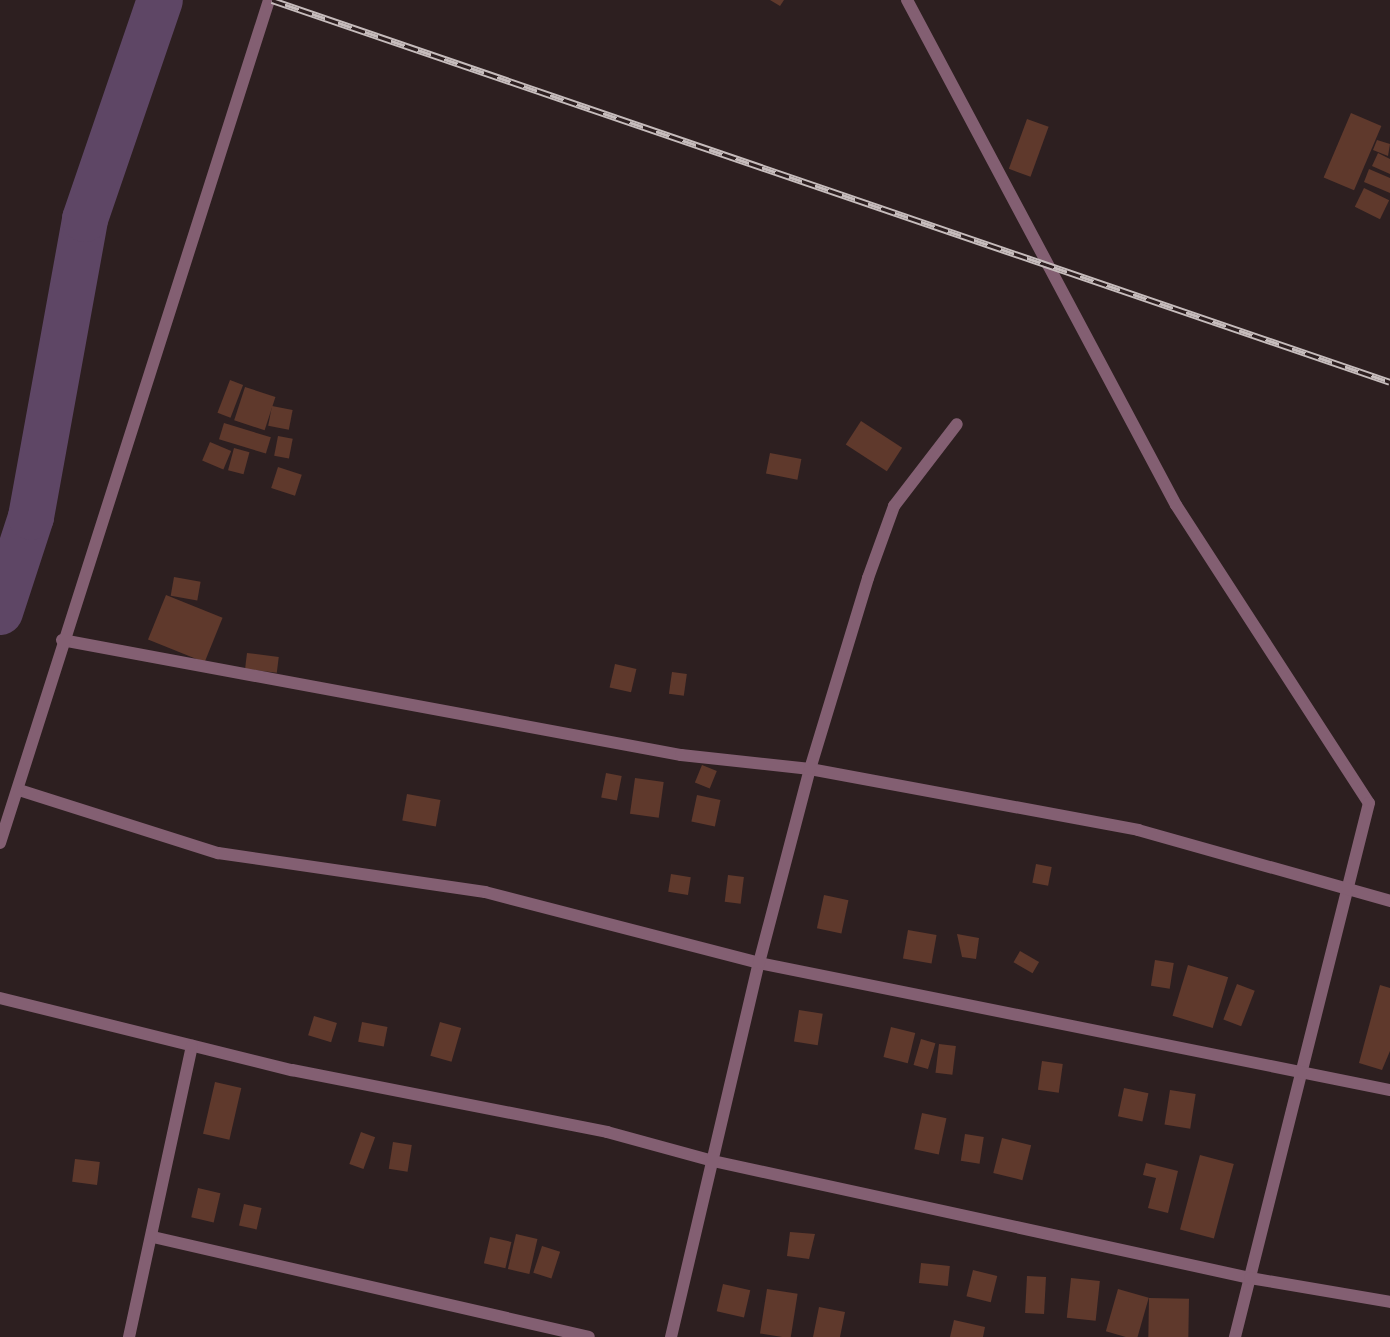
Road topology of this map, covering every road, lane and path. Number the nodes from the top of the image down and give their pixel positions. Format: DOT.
graph roads {
  1 [pos="269,0"];
  2 [pos="907,0"];
  3 [pos="957,424"];
  4 [pos="62,640"];
  5 [pos="810,769"];
  6 [pos="19,790"];
  7 [pos="0,843"];
  8 [pos="1348,889"];
  9 [pos="1390,901"];
  10 [pos="759,963"];
  11 [pos="0,998"];
  12 [pos="192,1046"];
  13 [pos="1302,1073"];
  14 [pos="1390,1090"];
  15 [pos="713,1161"];
  16 [pos="153,1237"];
  17 [pos="1250,1278"];
  18 [pos="1390,1302"];
  19 [pos="129,1337"];
  20 [pos="589,1337"];
  21 [pos="671,1337"];
  22 [pos="1236,1337"];
  1 -- 4 [label="street"];
  2 -- 8 [label="street"];
  3 -- 5 [label="street"];
  4 -- 5 [label="street"];
  4 -- 6 [label="street"];
  5 -- 8 [label="street"];
  5 -- 10 [label="street"];
  6 -- 7 [label="street"];
  6 -- 10 [label="street"];
  8 -- 9 [label="street"];
  8 -- 13 [label="street"];
  10 -- 13 [label="street"];
  10 -- 15 [label="street"];
  11 -- 12 [label="street"];
  12 -- 15 [label="street"];
  12 -- 16 [label="street"];
  13 -- 14 [label="street"];
  13 -- 17 [label="street"];
  15 -- 17 [label="street"];
  15 -- 21 [label="street"];
  16 -- 19 [label="street"];
  16 -- 20 [label="street"];
  17 -- 18 [label="street"];
  17 -- 22 [label="street"];
}
